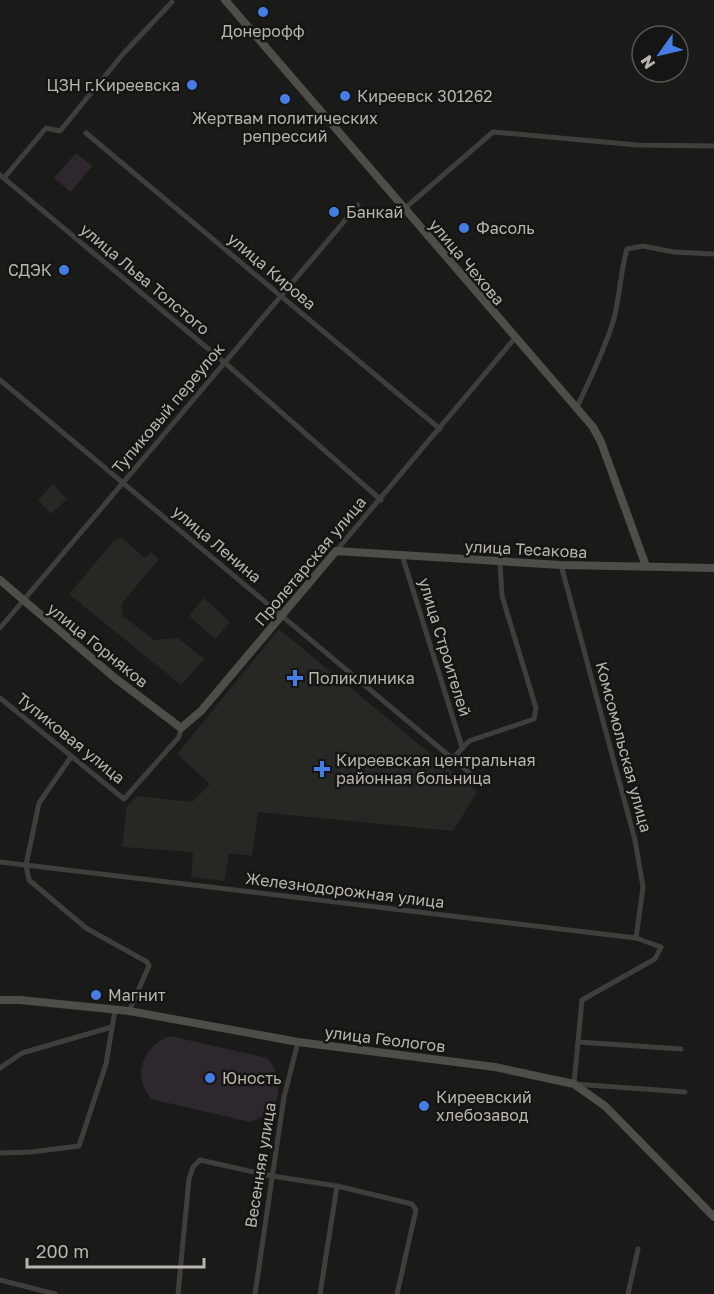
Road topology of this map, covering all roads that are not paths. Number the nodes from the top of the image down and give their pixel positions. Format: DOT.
graph roads {
  1 [pos="225,0"];
  2 [pos="172,2"];
  3 [pos="87,133"];
  4 [pos="714,146"];
  5 [pos="2,177"];
  6 [pos="358,206"];
  7 [pos="404,208"];
  8 [pos="714,254"];
  9 [pos="280,296"];
  10 [pos="515,338"];
  11 [pos="224,362"];
  12 [pos="0,380"];
  13 [pos="578,407"];
  14 [pos="440,429"];
  15 [pos="123,483"];
  16 [pos="381,500"];
  17 [pos="336,551"];
  18 [pos="402,555"];
  19 [pos="500,562"];
  20 [pos="561,565"];
  21 [pos="646,566"];
  22 [pos="714,568"];
  23 [pos="0,580"];
  24 [pos="23,600"];
  25 [pos="281,616"];
  26 [pos="0,628"];
  27 [pos="0,698"];
  28 [pos="182,728"];
  29 [pos="462,747"];
  30 [pos="70,757"];
  31 [pos="453,758"];
  32 [pos="472,775"];
  33 [pos="124,799"];
  34 [pos="0,862"];
  35 [pos="26,865"];
  36 [pos="636,938"];
  37 [pos="0,1000"];
  38 [pos="116,1010"];
  39 [pos="129,1011"];
  40 [pos="112,1028"];
  41 [pos="298,1042"];
  42 [pos="578,1042"];
  43 [pos="681,1049"];
  44 [pos="0,1068"];
  45 [pos="574,1084"];
  46 [pos="685,1092"];
  47 [pos="0,1153"];
  48 [pos="272,1176"];
  49 [pos="337,1186"];
  50 [pos="714,1217"];
  51 [pos="638,1249"];
  52 [pos="0,1280"];
  53 [pos="56,1294"];
  54 [pos="178,1294"];
  55 [pos="255,1294"];
  56 [pos="320,1294"];
  57 [pos="397,1294"];
  58 [pos="628,1294"];
  1 -- 7 [label="main road, улица Чехова"];
  2 -- 5 [label="street"];
  3 -- 9 [label="street, улица Кирова"];
  4 -- 7 [label="street"];
  5 -- 11 [label="street, улица Льва Толстого"];
  6 -- 9 [label="street, Тупиковый переулок"];
  7 -- 10 [label="main road, улица Чехова"];
  8 -- 13 [label="street"];
  9 -- 11 [label="street, Тупиковый переулок"];
  9 -- 14 [label="street, улица Кирова"];
  10 -- 13 [label="main road, улица Чехова"];
  10 -- 14 [label="street, Пролетарская улица"];
  11 -- 15 [label="street, Тупиковый переулок"];
  11 -- 16 [label="street, улица Льва Толстого"];
  12 -- 15 [label="street, улица Ленина"];
  13 -- 21 [label="main road, улица Чехова"];
  14 -- 16 [label="street, Пролетарская улица"];
  15 -- 24 [label="street, Тупиковый переулок"];
  15 -- 25 [label="street, улица Ленина"];
  16 -- 17 [label="street, Пролетарская улица"];
  17 -- 18 [label="main road, улица Тесакова"];
  17 -- 25 [label="main road, Пролетарская улица"];
  18 -- 19 [label="main road, улица Тесакова"];
  18 -- 29 [label="street, улица Строителей"];
  19 -- 20 [label="main road, улица Тесакова"];
  19 -- 29 [label="street, улица Строителей"];
  20 -- 21 [label="main road, улица Тесакова"];
  20 -- 36 [label="street, Комсомольская улица"];
  21 -- 22 [label="main road, улица Тесакова"];
  23 -- 24 [label="main road, улица Горняков"];
  24 -- 26 [label="street, Тупиковый переулок"];
  24 -- 28 [label="main road, улица Горняков"];
  25 -- 28 [label="main road, Пролетарская улица"];
  25 -- 31 [label="street, улица Ленина"];
  27 -- 30 [label="street, Тупиковая улица"];
  28 -- 33 [label="street, Пролетарская улица"];
  29 -- 31 [label="street, улица Строителей"];
  30 -- 33 [label="street, Тупиковая улица"];
  30 -- 35 [label="street"];
  31 -- 32 [label="street, улица Ленина"];
  34 -- 35 [label="street, Железнодорожная улица"];
  35 -- 36 [label="street, Железнодорожная улица"];
  35 -- 39 [label="street"];
  36 -- 42 [label="street, Железнодорожная улица"];
  37 -- 38 [label="main road, улица Геологов"];
  38 -- 39 [label="main road, улица Геологов"];
  38 -- 40 [label="street"];
  39 -- 41 [label="main road, улица Геологов"];
  40 -- 44 [label="street"];
  40 -- 47 [label="street"];
  41 -- 45 [label="main road, улица Геологов"];
  41 -- 48 [label="street, Весенняя улица"];
  42 -- 43 [label="street"];
  42 -- 45 [label="street"];
  45 -- 46 [label="street"];
  45 -- 50 [label="main road, улица Геологов"];
  48 -- 49 [label="street"];
  48 -- 54 [label="street"];
  48 -- 55 [label="street, Весенняя улица"];
  49 -- 56 [label="street"];
  49 -- 57 [label="street"];
  51 -- 58 [label="street"];
  52 -- 53 [label="street"];
}
